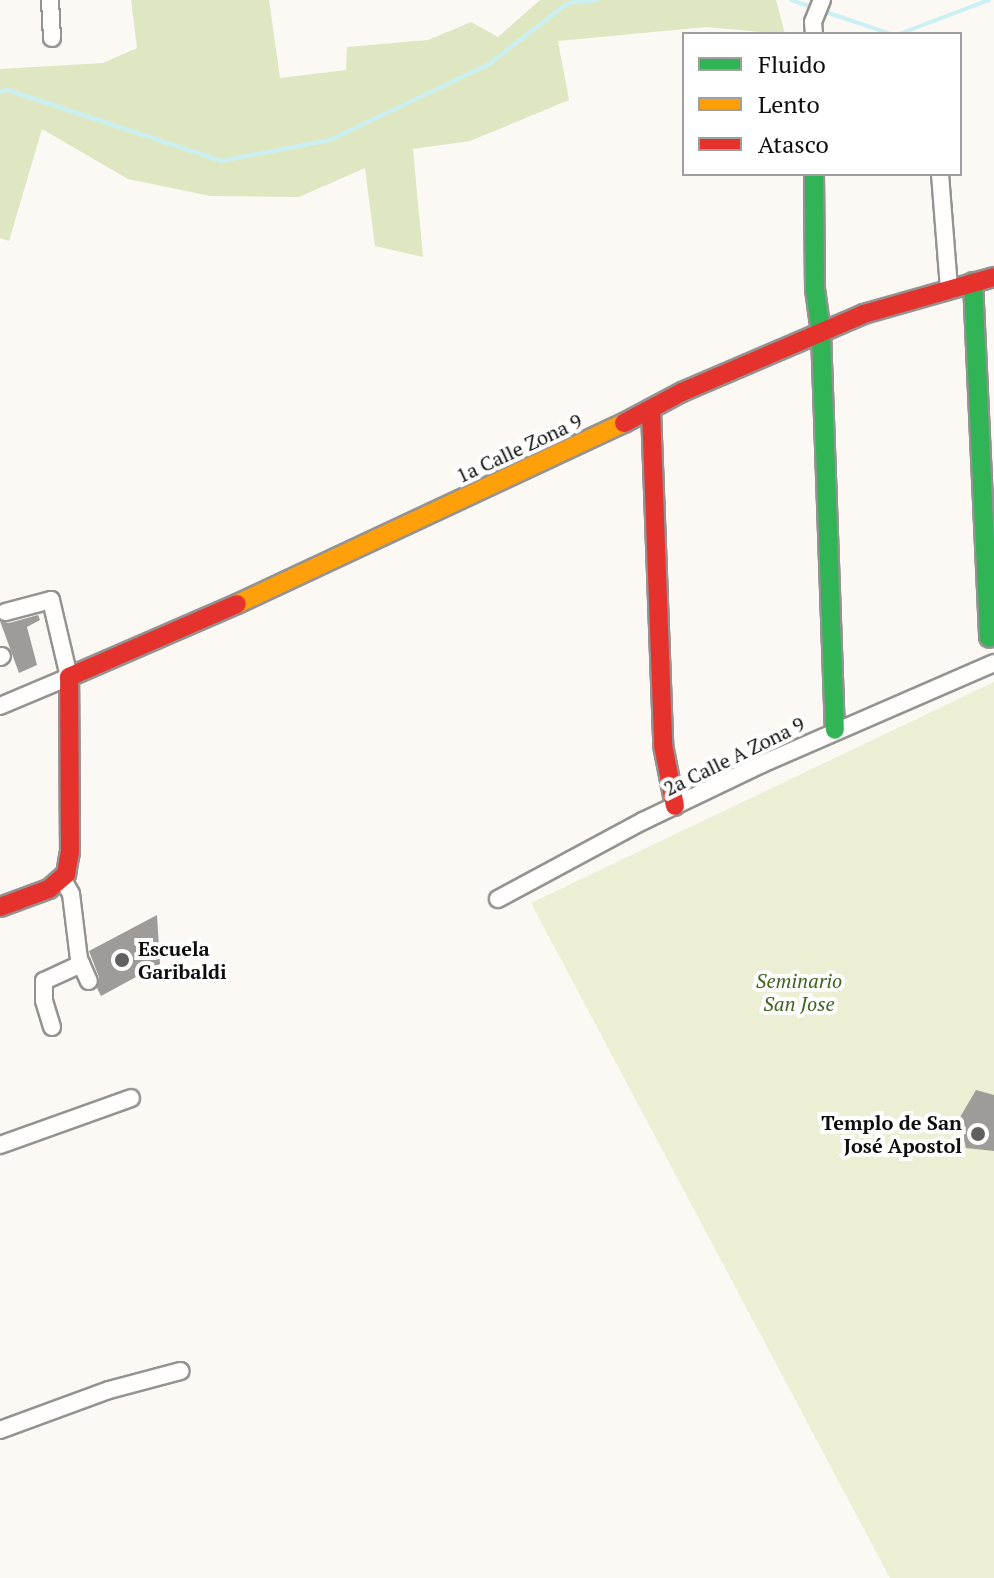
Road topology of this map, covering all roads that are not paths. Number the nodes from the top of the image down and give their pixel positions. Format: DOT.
graph roads {
  1 [pos="50,0"];
  2 [pos="822,0"];
  3 [pos="812,32"];
  4 [pos="52,38"];
  5 [pos="814,176"];
  6 [pos="940,176"];
  7 [pos="994,277"];
  8 [pos="973,282"];
  9 [pos="949,288"];
  10 [pos="821,333"];
  11 [pos="651,410"];
  12 [pos="6,612"];
  13 [pos="989,638"];
  14 [pos="994,663"];
  15 [pos="69,677"];
  16 [pos="0,706"];
  17 [pos="835,730"];
  18 [pos="675,806"];
  19 [pos="63,880"];
  20 [pos="498,899"];
  21 [pos="0,907"];
  22 [pos="81,964"];
  23 [pos="89,981"];
  24 [pos="52,1027"];
  25 [pos="131,1098"];
  26 [pos="0,1145"];
  27 [pos="181,1371"];
  28 [pos="0,1430"];
  1 -- 4 [label="street"];
  2 -- 3 [label="street"];
  5 -- 10 [label="street"];
  6 -- 9 [label="street"];
  7 -- 8 [label="street, 1a Calle Zona 9"];
  8 -- 9 [label="street, 1a Calle Zona 9"];
  8 -- 13 [label="street"];
  9 -- 10 [label="street, 1a Calle Zona 9"];
  10 -- 11 [label="street, 1a Calle Zona 9"];
  10 -- 17 [label="street"];
  11 -- 15 [label="street, 1a Calle Zona 9"];
  11 -- 18 [label="street"];
  12 -- 15 [label="street"];
  14 -- 17 [label="street, 2a Calle A Zona 9"];
  15 -- 16 [label="street"];
  15 -- 19 [label="street"];
  17 -- 18 [label="street, 2a Calle A Zona 9"];
  18 -- 20 [label="street, 2a Calle A Zona 9"];
  19 -- 21 [label="street"];
  19 -- 22 [label="street"];
  22 -- 23 [label="street"];
  22 -- 24 [label="street"];
  25 -- 26 [label="street"];
  27 -- 28 [label="street"];
}
